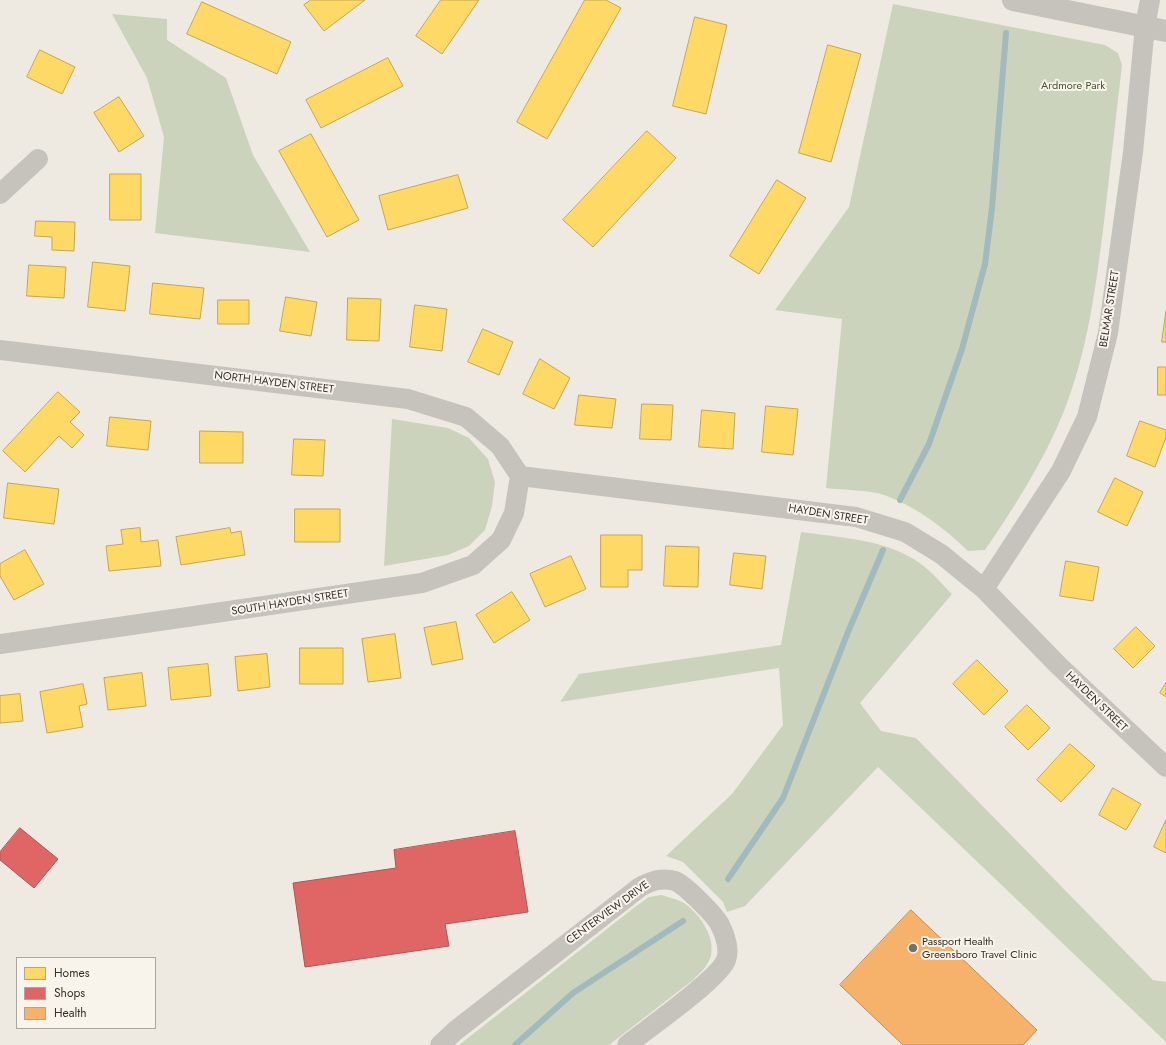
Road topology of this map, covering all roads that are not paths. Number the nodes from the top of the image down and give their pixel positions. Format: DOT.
graph roads {
  1 [pos="1013,0"];
  2 [pos="1150,0"];
  3 [pos="1156,28"];
  4 [pos="38,159"];
  5 [pos="0,194"];
  6 [pos="0,350"];
  7 [pos="520,476"];
  8 [pos="984,590"];
  9 [pos="0,644"];
  10 [pos="1166,767"];
  11 [pos="440,1045"];
  12 [pos="627,1045"];
  1 -- 3 [label="street"];
  2 -- 3 [label="street, BELMAR STREET"];
  3 -- 8 [label="street, BELMAR STREET"];
  4 -- 5 [label="street"];
  6 -- 7 [label="street, NORTH HAYDEN STREET"];
  7 -- 8 [label="street, HAYDEN STREET"];
  7 -- 9 [label="street, SOUTH HAYDEN STREET"];
  8 -- 10 [label="street, HAYDEN STREET"];
  11 -- 12 [label="street, CENTERVIEW DRIVE"];
}
